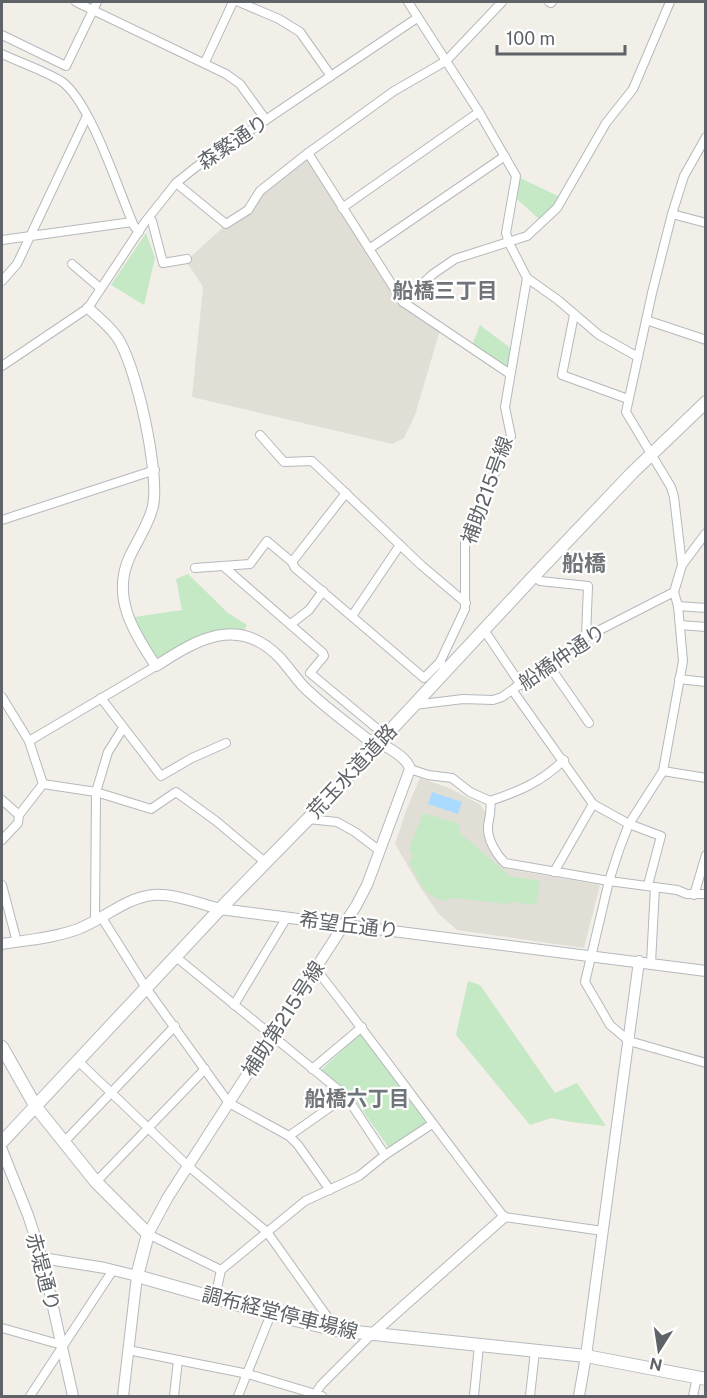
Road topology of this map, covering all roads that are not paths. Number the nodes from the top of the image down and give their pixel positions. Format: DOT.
graph roads {
  1 [pos="76,2"];
  2 [pos="233,2"];
  3 [pos="239,2"];
  4 [pos="502,2"];
  5 [pos="670,2"];
  6 [pos="412,4"];
  7 [pos="95,5"];
  8 [pos="417,18"];
  9 [pos="2,35"];
  10 [pos="2,54"];
  11 [pos="446,61"];
  12 [pos="205,62"];
  13 [pos="331,76"];
  14 [pos="479,112"];
  15 [pos="87,116"];
  16 [pos="266,120"];
  17 [pos="705,137"];
  18 [pos="308,153"];
  19 [pos="505,156"];
  20 [pos="176,183"];
  21 [pos="342,208"];
  22 [pos="672,214"];
  23 [pos="149,218"];
  24 [pos="132,222"];
  25 [pos="705,223"];
  26 [pos="139,232"];
  27 [pos="30,237"];
  28 [pos="2,240"];
  29 [pos="509,243"];
  30 [pos="369,249"];
  31 [pos="187,259"];
  32 [pos="72,264"];
  33 [pos="527,278"];
  34 [pos="2,281"];
  35 [pos="100,288"];
  36 [pos="403,302"];
  37 [pos="88,308"];
  38 [pos="574,315"];
  39 [pos="646,320"];
  40 [pos="705,340"];
  41 [pos="638,357"];
  42 [pos="2,366"];
  43 [pos="510,374"];
  44 [pos="628,399"];
  45 [pos="705,402"];
  46 [pos="260,435"];
  47 [pos="652,454"];
  48 [pos="155,470"];
  49 [pos="346,493"];
  50 [pos="2,520"];
  51 [pos="705,533"];
  52 [pos="400,545"];
  53 [pos="292,562"];
  54 [pos="682,565"];
  55 [pos="223,566"];
  56 [pos="195,568"];
  57 [pos="534,576"];
  58 [pos="323,591"];
  59 [pos="674,592"];
  60 [pos="466,603"];
  61 [pos="678,606"];
  62 [pos="705,608"];
  63 [pos="352,616"];
  64 [pos="291,624"];
  65 [pos="680,625"];
  66 [pos="705,627"];
  67 [pos="484,630"];
  68 [pos="586,637"];
  69 [pos="548,664"];
  70 [pos="156,666"];
  71 [pos="444,666"];
  72 [pos="679,679"];
  73 [pos="428,682"];
  74 [pos="705,682"];
  75 [pos="521,684"];
  76 [pos="513,691"];
  77 [pos="2,697"];
  78 [pos="101,698"];
  79 [pos="414,705"];
  80 [pos="589,723"];
  81 [pos="123,728"];
  82 [pos="29,741"];
  83 [pos="378,742"];
  84 [pos="226,743"];
  85 [pos="564,760"];
  86 [pos="410,769"];
  87 [pos="663,771"];
  88 [pos="705,778"];
  89 [pos="43,784"];
  90 [pos="96,792"];
  91 [pos="2,800"];
  92 [pos="490,801"];
  93 [pos="593,804"];
  94 [pos="19,815"];
  95 [pos="308,819"];
  96 [pos="629,824"];
  97 [pos="2,840"];
  98 [pos="380,851"];
  99 [pos="705,855"];
  100 [pos="265,862"];
  101 [pos="554,872"];
  102 [pos="609,881"];
  103 [pos="2,885"];
  104 [pos="652,886"];
  105 [pos="705,894"];
  106 [pos="694,895"];
  107 [pos="220,909"];
  108 [pos="288,917"];
  109 [pos="98,920"];
  110 [pos="344,924"];
  111 [pos="17,942"];
  112 [pos="2,944"];
  113 [pos="590,956"];
  114 [pos="176,957"];
  115 [pos="639,961"];
  116 [pos="651,963"];
  117 [pos="315,968"];
  118 [pos="705,971"];
  119 [pos="146,988"];
  120 [pos="234,1005"];
  121 [pos="175,1026"];
  122 [pos="362,1027"];
  123 [pos="272,1036"];
  124 [pos="629,1041"];
  125 [pos="2,1047"];
  126 [pos="78,1061"];
  127 [pos="705,1063"];
  128 [pos="205,1069"];
  129 [pos="312,1069"];
  130 [pos="111,1093"];
  131 [pos="346,1096"];
  132 [pos="229,1103"];
  133 [pos="36,1107"];
  134 [pos="432,1124"];
  135 [pos="148,1128"];
  136 [pos="289,1136"];
  137 [pos="2,1142"];
  138 [pos="64,1142"];
  139 [pos="2,1150"];
  140 [pos="385,1155"];
  141 [pos="188,1166"];
  142 [pos="96,1182"];
  143 [pos="330,1190"];
  144 [pos="504,1217"];
  145 [pos="603,1231"];
  146 [pos="267,1232"];
  147 [pos="148,1234"];
  148 [pos="42,1258"];
  149 [pos="113,1270"];
  150 [pos="221,1270"];
  151 [pos="137,1276"];
  152 [pos="215,1298"];
  153 [pos="272,1314"];
  154 [pos="2,1328"];
  155 [pos="336,1330"];
  156 [pos="371,1335"];
  157 [pos="62,1345"];
  158 [pos="479,1345"];
  159 [pos="128,1350"];
  160 [pos="535,1351"];
  161 [pos="586,1356"];
  162 [pos="178,1360"];
  163 [pos="248,1374"];
  164 [pos="701,1378"];
  165 [pos="317,1395"];
  166 [pos="30,1396"];
  167 [pos="73,1396"];
  168 [pos="123,1396"];
  169 [pos="174,1396"];
  170 [pos="238,1396"];
  171 [pos="474,1396"];
  172 [pos="530,1396"];
  173 [pos="579,1396"];
  174 [pos="693,1396"];
  1 -- 7 [label="street"];
  2 -- 12 [label="street"];
  3 -- 13 [label="street"];
  4 -- 11 [label="street"];
  5 -- 29 [label="street"];
  6 -- 8 [label="street"];
  7 -- 9 [label="street"];
  7 -- 12 [label="street"];
  8 -- 11 [label="street"];
  8 -- 13 [label="street, 森繁通り"];
  10 -- 15 [label="street"];
  11 -- 14 [label="street"];
  11 -- 18 [label="street"];
  12 -- 16 [label="street"];
  13 -- 16 [label="street, 森繁通り"];
  14 -- 19 [label="street"];
  14 -- 21 [label="street"];
  15 -- 24 [label="street"];
  15 -- 27 [label="street"];
  16 -- 20 [label="street, 森繁通り"];
  17 -- 22 [label="street"];
  18 -- 20 [label="street"];
  18 -- 21 [label="street"];
  19 -- 29 [label="street"];
  19 -- 30 [label="street"];
  20 -- 23 [label="street, 森繁通り"];
  21 -- 30 [label="street"];
  22 -- 25 [label="street"];
  22 -- 39 [label="street"];
  23 -- 26 [label="street, 森繁通り"];
  23 -- 31 [label="street"];
  24 -- 26 [label="street"];
  24 -- 27 [label="street"];
  26 -- 35 [label="street, 森繁通り"];
  27 -- 28 [label="street"];
  27 -- 34 [label="street"];
  29 -- 33 [label="street"];
  29 -- 36 [label="street"];
  30 -- 36 [label="street"];
  32 -- 35 [label="street"];
  33 -- 38 [label="street"];
  33 -- 43 [label="street, 補助215号線"];
  35 -- 37 [label="street, 森繁通り"];
  36 -- 43 [label="street"];
  37 -- 42 [label="street"];
  37 -- 48 [label="street"];
  38 -- 41 [label="street"];
  38 -- 44 [label="street"];
  39 -- 40 [label="street"];
  39 -- 41 [label="street"];
  41 -- 44 [label="street"];
  43 -- 60 [label="street, 補助215号線"];
  44 -- 47 [label="street"];
  45 -- 47 [label="main road, 荒玉水道道路"];
  46 -- 49 [label="street"];
  47 -- 54 [label="street"];
  47 -- 57 [label="main road, 荒玉水道道路"];
  48 -- 50 [label="street"];
  48 -- 70 [label="street"];
  49 -- 52 [label="street"];
  49 -- 53 [label="street"];
  51 -- 54 [label="street"];
  52 -- 60 [label="street"];
  52 -- 63 [label="street"];
  53 -- 55 [label="street"];
  53 -- 58 [label="street"];
  54 -- 59 [label="street"];
  55 -- 56 [label="street"];
  55 -- 64 [label="street"];
  57 -- 67 [label="main road, 荒玉水道道路"];
  57 -- 68 [label="street"];
  58 -- 63 [label="street"];
  58 -- 64 [label="street"];
  59 -- 61 [label="street"];
  59 -- 68 [label="street, 船橋仲通り"];
  60 -- 71 [label="street, 補助215号線"];
  61 -- 62 [label="street"];
  61 -- 65 [label="street"];
  63 -- 73 [label="street"];
  64 -- 83 [label="street"];
  65 -- 66 [label="street"];
  65 -- 72 [label="street"];
  67 -- 71 [label="main road, 荒玉水道道路"];
  67 -- 75 [label="street"];
  68 -- 69 [label="street, 船橋仲通り"];
  69 -- 75 [label="street, 船橋仲通り"];
  69 -- 80 [label="street"];
  70 -- 78 [label="street"];
  70 -- 83 [label="street"];
  71 -- 73 [label="main road, 荒玉水道道路"];
  72 -- 74 [label="street"];
  72 -- 87 [label="street"];
  73 -- 79 [label="main road, 荒玉水道道路"];
  75 -- 76 [label="street, 船橋仲通り"];
  76 -- 79 [label="street, 船橋仲通り"];
  76 -- 85 [label="street"];
  77 -- 82 [label="street"];
  78 -- 81 [label="street"];
  78 -- 82 [label="street"];
  79 -- 83 [label="main road, 荒玉水道道路"];
  81 -- 84 [label="street"];
  81 -- 90 [label="street"];
  82 -- 89 [label="street"];
  83 -- 86 [label="street"];
  83 -- 95 [label="main road, 荒玉水道道路"];
  85 -- 92 [label="street"];
  85 -- 93 [label="street"];
  86 -- 92 [label="street"];
  86 -- 98 [label="street, 補助第215号線"];
  87 -- 88 [label="street"];
  87 -- 96 [label="street"];
  89 -- 90 [label="street"];
  89 -- 94 [label="street"];
  90 -- 100 [label="street"];
  90 -- 109 [label="street"];
  91 -- 94 [label="street"];
  92 -- 101 [label="street"];
  93 -- 96 [label="street"];
  93 -- 101 [label="street"];
  94 -- 97 [label="street"];
  95 -- 98 [label="street"];
  95 -- 100 [label="main road, 荒玉水道道路"];
  96 -- 102 [label="street"];
  96 -- 104 [label="street"];
  98 -- 110 [label="street, 補助第215号線"];
  99 -- 106 [label="street"];
  100 -- 107 [label="main road, 荒玉水道道路"];
  101 -- 102 [label="street"];
  102 -- 104 [label="street"];
  102 -- 113 [label="street"];
  103 -- 111 [label="street"];
  104 -- 106 [label="street"];
  104 -- 116 [label="street"];
  105 -- 106 [label="street"];
  107 -- 108 [label="street, 希望丘通り"];
  107 -- 109 [label="street, 希望丘通り"];
  107 -- 114 [label="main road, 荒玉水道道路"];
  108 -- 110 [label="street, 希望丘通り"];
  108 -- 120 [label="street"];
  109 -- 111 [label="street, 希望丘通り"];
  109 -- 119 [label="street"];
  110 -- 113 [label="street, 希望丘通り"];
  110 -- 117 [label="street, 補助第215号線"];
  111 -- 112 [label="street, 希望丘通り"];
  113 -- 115 [label="street, 希望丘通り"];
  113 -- 124 [label="street"];
  114 -- 119 [label="main road, 荒玉水道道路"];
  114 -- 120 [label="street"];
  115 -- 116 [label="street, 希望丘通り"];
  115 -- 124 [label="street"];
  116 -- 118 [label="street, 希望丘通り"];
  117 -- 122 [label="street"];
  117 -- 123 [label="street, 補助第215号線"];
  119 -- 121 [label="street"];
  119 -- 126 [label="main road, 荒玉水道道路"];
  120 -- 123 [label="street"];
  121 -- 128 [label="street"];
  121 -- 130 [label="street"];
  122 -- 129 [label="street"];
  122 -- 134 [label="street"];
  123 -- 129 [label="street"];
  123 -- 132 [label="street, 補助第215号線"];
  124 -- 127 [label="street"];
  124 -- 145 [label="street"];
  125 -- 133 [label="main road"];
  126 -- 130 [label="street"];
  126 -- 133 [label="main road, 荒玉水道道路"];
  128 -- 132 [label="street"];
  128 -- 135 [label="street"];
  129 -- 131 [label="street"];
  130 -- 135 [label="street"];
  130 -- 138 [label="street"];
  131 -- 136 [label="street"];
  131 -- 140 [label="street"];
  132 -- 136 [label="street"];
  132 -- 141 [label="street, 補助第215号線"];
  133 -- 137 [label="main road, 荒玉水道道路"];
  133 -- 138 [label="main road"];
  134 -- 140 [label="street"];
  134 -- 144 [label="street"];
  135 -- 141 [label="street"];
  135 -- 142 [label="street"];
  136 -- 143 [label="street"];
  138 -- 142 [label="main road"];
  139 -- 148 [label="street, 赤堤通り"];
  140 -- 143 [label="street"];
  141 -- 146 [label="street"];
  141 -- 147 [label="street, 補助第215号線"];
  142 -- 147 [label="main road"];
  143 -- 146 [label="street"];
  144 -- 145 [label="street"];
  144 -- 156 [label="street"];
  145 -- 161 [label="street"];
  146 -- 150 [label="street"];
  146 -- 155 [label="street"];
  147 -- 150 [label="street"];
  147 -- 151 [label="main road"];
  148 -- 149 [label="street"];
  148 -- 157 [label="street, 赤堤通り"];
  149 -- 151 [label="street"];
  149 -- 157 [label="street"];
  150 -- 152 [label="street"];
  151 -- 152 [label="main road, 調布経堂停車場線"];
  151 -- 159 [label="street"];
  152 -- 153 [label="main road, 調布経堂停車場線"];
  153 -- 155 [label="main road, 調布経堂停車場線"];
  153 -- 163 [label="street"];
  154 -- 157 [label="street"];
  155 -- 156 [label="main road, 調布経堂停車場線"];
  156 -- 158 [label="main road, 調布経堂停車場線"];
  156 -- 165 [label="street"];
  157 -- 166 [label="street"];
  157 -- 167 [label="street, 赤堤通り"];
  158 -- 160 [label="main road, 調布経堂停車場線"];
  158 -- 171 [label="street"];
  159 -- 162 [label="street"];
  159 -- 168 [label="street"];
  160 -- 161 [label="main road, 調布経堂停車場線"];
  160 -- 172 [label="street"];
  161 -- 164 [label="main road, 調布経堂停車場線"];
  161 -- 173 [label="street"];
  162 -- 163 [label="street"];
  162 -- 169 [label="street"];
  163 -- 165 [label="street"];
  163 -- 170 [label="street"];
  164 -- 174 [label="street"];
}
